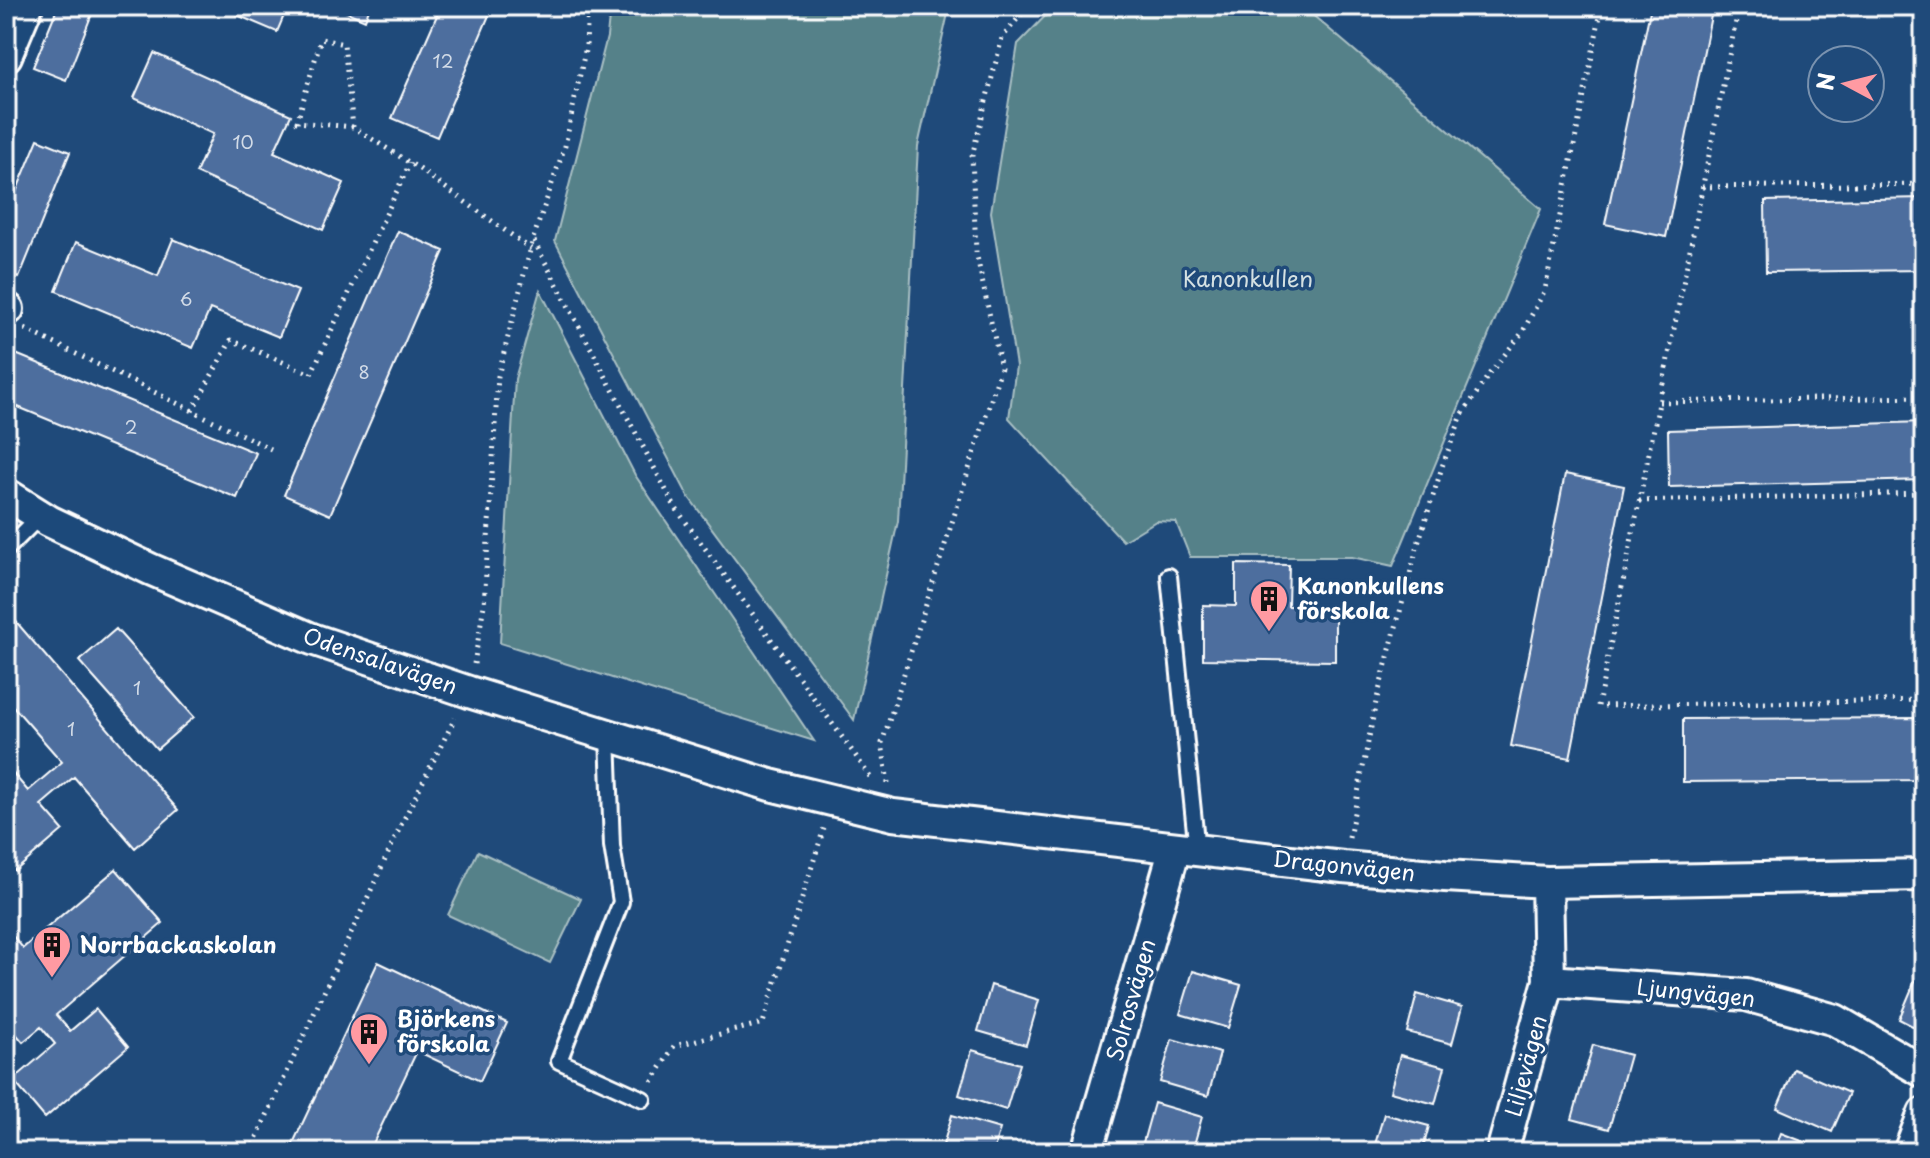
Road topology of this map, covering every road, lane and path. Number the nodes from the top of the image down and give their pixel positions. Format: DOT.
graph roads {
  1 [pos="27,6"];
  2 [pos="588,6"];
  3 [pos="1028,6"];
  4 [pos="1602,6"];
  5 [pos="1739,6"];
  6 [pos="6,56"];
  7 [pos="353,127"];
  8 [pos="410,163"];
  9 [pos="1924,184"];
  10 [pos="1702,187"];
  11 [pos="533,239"];
  12 [pos="531,249"];
  13 [pos="11,315"];
  14 [pos="1924,397"];
  15 [pos="1659,402"];
  16 [pos="192,411"];
  17 [pos="271,449"];
  18 [pos="1924,493"];
  19 [pos="6,494"];
  20 [pos="1639,501"];
  21 [pos="40,516"];
  22 [pos="6,550"];
  23 [pos="1169,576"];
  24 [pos="469,692"];
  25 [pos="1924,700"];
  26 [pos="608,735"];
  27 [pos="770,785"];
  28 [pos="833,800"];
  29 [pos="893,815"];
  30 [pos="1186,850"];
  31 [pos="1343,867"];
  32 [pos="1924,875"];
  33 [pos="1547,882"];
  34 [pos="1549,981"];
  35 [pos="1924,1072"];
  36 [pos="643,1099"];
  37 [pos="1924,1113"];
  38 [pos="250,1152"];
  39 [pos="1087,1152"];
  40 [pos="1502,1152"];
  41 [pos="1909,1152"];
  1 -- 6 [label="street"];
  2 -- 11 [label="path"];
  3 -- 29 [label="path"];
  4 -- 31 [label="path"];
  5 -- 10 [label="path"];
  7 -- 7 [label="path"];
  7 -- 8 [label="path"];
  8 -- 12 [label="path"];
  8 -- 16 [label="path"];
  9 -- 10 [label="path"];
  10 -- 15 [label="path"];
  11 -- 12 [label="path"];
  11 -- 29 [label="path"];
  12 -- 24 [label="path"];
  13 -- 16 [label="path"];
  14 -- 15 [label="path"];
  15 -- 20 [label="path"];
  16 -- 17 [label="path"];
  18 -- 20 [label="path"];
  19 -- 21 [label="street, Odensalavägen"];
  20 -- 25 [label="path"];
  21 -- 22 [label="lane"];
  21 -- 24 [label="street, Odensalavägen"];
  23 -- 30 [label="lane"];
  24 -- 26 [label="street, Odensalavägen"];
  24 -- 38 [label="path"];
  26 -- 27 [label="street, Odensalavägen"];
  26 -- 36 [label="lane"];
  27 -- 28 [label="street, Dragonvägen"];
  28 -- 29 [label="street, Dragonvägen"];
  28 -- 36 [label="path"];
  29 -- 30 [label="street, Dragonvägen"];
  30 -- 31 [label="street, Dragonvägen"];
  30 -- 39 [label="street, Solrosvägen"];
  31 -- 33 [label="street, Dragonvägen"];
  32 -- 33 [label="street, Dragonvägen"];
  33 -- 34 [label="street"];
  34 -- 35 [label="street, Ljungvägen"];
  34 -- 40 [label="street, Liljevägen"];
  37 -- 41 [label="street"];
}
